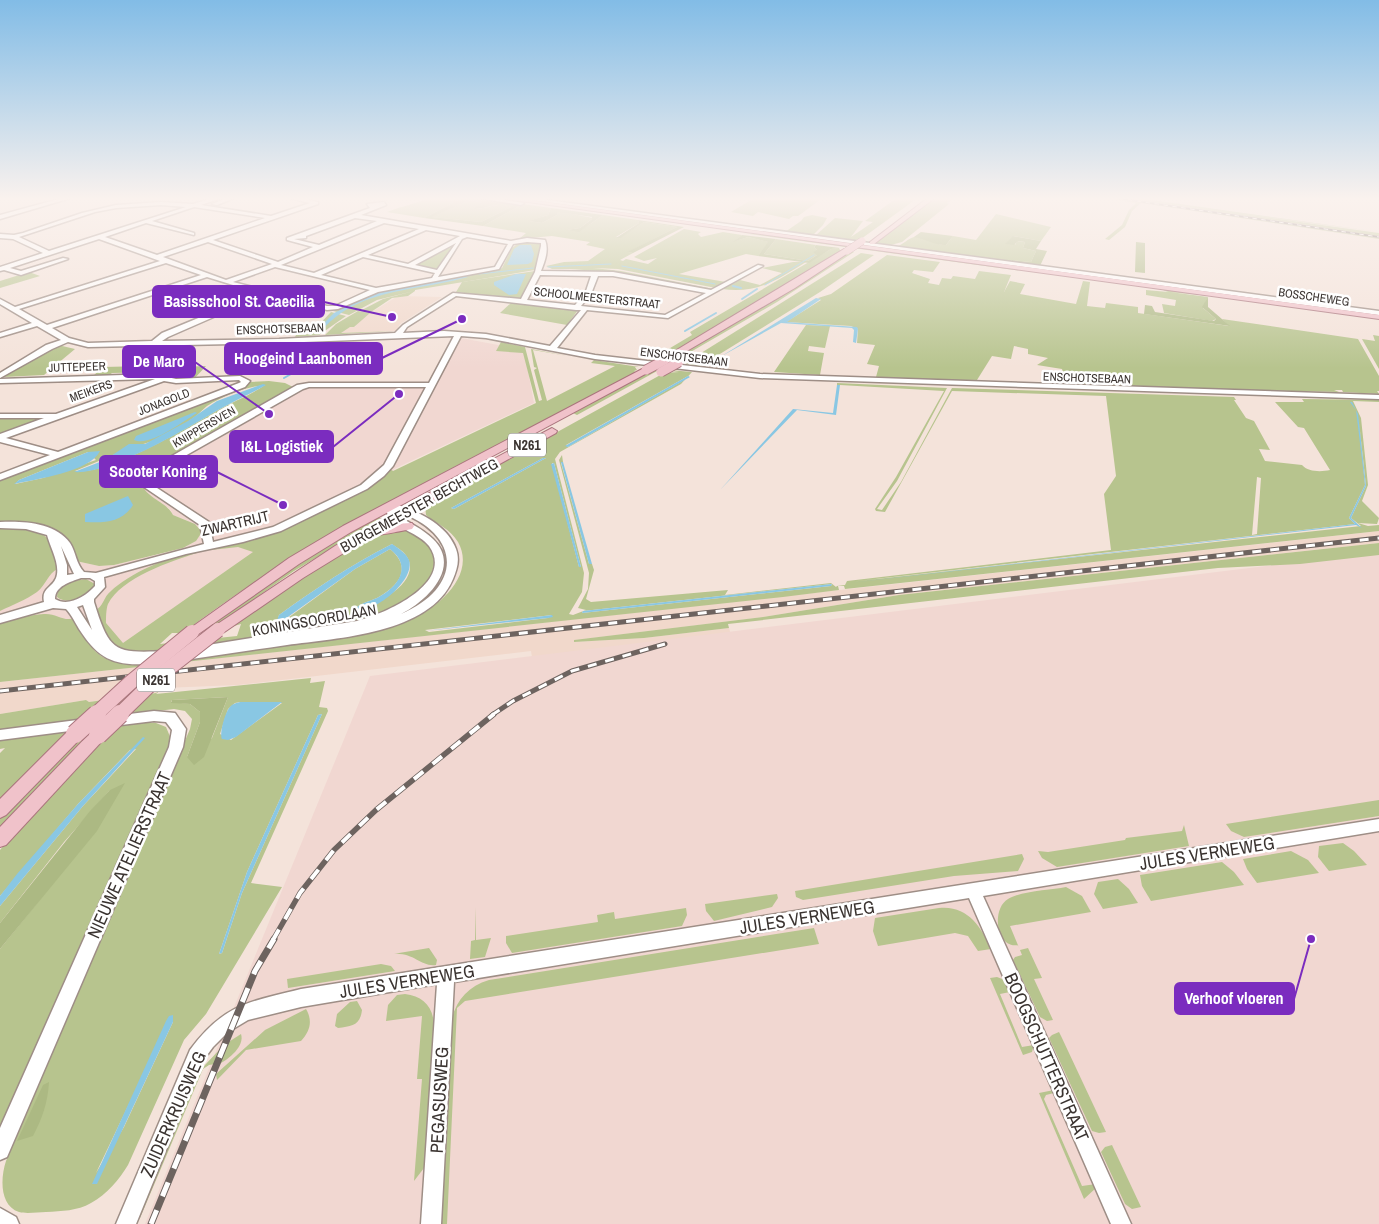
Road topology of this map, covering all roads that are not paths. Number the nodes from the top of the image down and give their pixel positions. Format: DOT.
graph roads {
  1 [pos="50,254"];
  2 [pos="150,254"];
  3 [pos="166,254"];
  4 [pos="246,254"];
  5 [pos="301,254"];
  6 [pos="431,254"];
  7 [pos="451,254"];
  8 [pos="505,254"];
  9 [pos="544,254"];
  10 [pos="842,254"];
  11 [pos="856,254"];
  12 [pos="923,254"];
  13 [pos="362,255"];
  14 [pos="158,257"];
  15 [pos="65,259"];
  16 [pos="168,260"];
  17 [pos="276,265"];
  18 [pos="410,266"];
  19 [pos="760,266"];
  20 [pos="1,268"];
  21 [pos="438,272"];
  22 [pos="538,273"];
  23 [pos="595,274"];
  24 [pos="207,275"];
  25 [pos="315,275"];
  26 [pos="435,280"];
  27 [pos="226,282"];
  28 [pos="1157,285"];
  29 [pos="376,290"];
  30 [pos="266,292"];
  31 [pos="711,292"];
  32 [pos="0,301"];
  33 [pos="522,302"];
  34 [pos="1277,306"];
  35 [pos="576,308"];
  36 [pos="14,309"];
  37 [pos="585,309"];
  38 [pos="1379,313"];
  39 [pos="1356,316"];
  40 [pos="1379,319"];
  41 [pos="38,323"];
  42 [pos="0,324"];
  43 [pos="46,328"];
  44 [pos="10,332"];
  45 [pos="397,334"];
  46 [pos="460,334"];
  47 [pos="0,335"];
  48 [pos="67,340"];
  49 [pos="155,343"];
  50 [pos="552,350"];
  51 [pos="0,376"];
  52 [pos="158,377"];
  53 [pos="0,381"];
  54 [pos="430,385"];
  55 [pos="1379,397"];
  56 [pos="0,416"];
  57 [pos="56,417"];
  58 [pos="0,438"];
  59 [pos="60,455"];
  60 [pos="0,478"];
  61 [pos="405,509"];
  62 [pos="391,511"];
  63 [pos="0,525"];
  64 [pos="408,526"];
  65 [pos="52,535"];
  66 [pos="357,538"];
  67 [pos="209,546"];
  68 [pos="162,558"];
  69 [pos="81,575"];
  70 [pos="96,576"];
  71 [pos="60,583"];
  72 [pos="100,587"];
  73 [pos="51,598"];
  74 [pos="89,598"];
  75 [pos="67,605"];
  76 [pos="0,613"];
  77 [pos="0,619"];
  78 [pos="0,735"];
  79 [pos="0,810"];
  80 [pos="1379,824"];
  81 [pos="0,839"];
  82 [pos="973,890"];
  83 [pos="446,975"];
  84 [pos="236,1016"];
  85 [pos="0,1150"];
  86 [pos="0,1218"];
  87 [pos="9,1224"];
  88 [pos="126,1224"];
  89 [pos="431,1224"];
  90 [pos="1121,1224"];
  1 -- 20 [label="street"];
  2 -- 14 [label="street"];
  3 -- 14 [label="street"];
  4 -- 17 [label="street"];
  5 -- 17 [label="street"];
  6 -- 18 [label="street"];
  7 -- 21 [label="street"];
  8 -- 26 [label="street"];
  9 -- 22 [label="street"];
  10 -- 62 [label="main road, BURGEMEESTER BECHTWEG / N261, bridge"];
  11 -- 61 [label="main road, BURGEMEESTER BECHTWEG / N261, bridge"];
  12 -- 28 [label="main road, BOSSCHEWEG"];
  13 -- 18 [label="street"];
  13 -- 25 [label="street"];
  14 -- 16 [label="street"];
  15 -- 20 [label="street"];
  16 -- 24 [label="street"];
  16 -- 36 [label="street"];
  17 -- 25 [label="street"];
  17 -- 27 [label="street"];
  18 -- 21 [label="street"];
  19 -- 31 [label="street, SCHOOLMEESTERSTRAAT"];
  21 -- 26 [label="street"];
  22 -- 23 [label="street"];
  22 -- 33 [label="street"];
  23 -- 31 [label="street"];
  23 -- 35 [label="street"];
  24 -- 27 [label="street"];
  24 -- 43 [label="street"];
  25 -- 29 [label="street"];
  26 -- 29 [label="street"];
  27 -- 30 [label="street"];
  28 -- 38 [label="street, BOSSCHEWEG"];
  28 -- 39 [label="main road, BOSSCHEWEG"];
  29 -- 30 [label="street"];
  30 -- 49 [label="street"];
  31 -- 37 [label="street, SCHOOLMEESTERSTRAAT"];
  32 -- 36 [label="street, ENSCHOTSEBAAN"];
  33 -- 35 [label="street, SCHOOLMEESTERSTRAAT"];
  33 -- 45 [label="street, SCHOOLMEESTERSTRAAT"];
  34 -- 39 [label="street, BOSSCHEWEG"];
  35 -- 37 [label="street, SCHOOLMEESTERSTRAAT"];
  36 -- 41 [label="street, ENSCHOTSEBAAN"];
  37 -- 50 [label="street"];
  39 -- 40 [label="main road, BOSSCHEWEG"];
  41 -- 43 [label="street, ENSCHOTSEBAAN"];
  41 -- 44 [label="street"];
  42 -- 44 [label="street"];
  43 -- 48 [label="street, ENSCHOTSEBAAN"];
  44 -- 47 [label="street"];
  45 -- 46 [label="street, ENSCHOTSEBAAN"];
  45 -- 49 [label="street, ENSCHOTSEBAAN"];
  46 -- 50 [label="street, ENSCHOTSEBAAN"];
  46 -- 54 [label="street, ZWARTRIJT"];
  48 -- 49 [label="street, ENSCHOTSEBAAN"];
  48 -- 51 [label="street"];
  50 -- 55 [label="street, ENSCHOTSEBAAN"];
  52 -- 53 [label="street, JUTTEPEER"];
  52 -- 57 [label="street, MEIKERS"];
  52 -- 59 [label="street, JONAGOLD"];
  54 -- 67 [label="street, ZWARTRIJT"];
  54 -- 67 [label="street, KNIPPERSVEN"];
  56 -- 57 [label="street, MEIKERS"];
  57 -- 58 [label="street, MEIKERS"];
  58 -- 59 [label="street, MEIKERS"];
  59 -- 60 [label="street, JONAGOLD"];
  61 -- 62 [label="main road, BURGEMEESTER BECHTWEG / N261"];
  61 -- 75 [label="street, KONINGSOORDLAAN"];
  62 -- 64 [label="street, KONINGSOORDLAAN"];
  62 -- 66 [label="main road, BURGEMEESTER BECHTWEG / N261"];
  62 -- 79 [label="main road, BURGEMEESTER BECHTWEG / N261, bridge"];
  63 -- 65 [label="street"];
  64 -- 66 [label="main road"];
  64 -- 74 [label="street, KONINGSOORDLAAN"];
  65 -- 69 [label="street"];
  65 -- 71 [label="street"];
  66 -- 81 [label="main road, BURGEMEESTER BECHTWEG / N261, bridge"];
  67 -- 68 [label="street, ZWARTRIJT"];
  68 -- 70 [label="street, ZWARTRIJT"];
  68 -- 72 [label="street, ZWARTRIJT"];
  69 -- 70 [label="street, ZWARTRIJT"];
  69 -- 71 [label="street"];
  70 -- 72 [label="street"];
  71 -- 73 [label="street"];
  72 -- 74 [label="street, ZWARTRIJT"];
  73 -- 75 [label="street"];
  73 -- 76 [label="street"];
  73 -- 77 [label="street"];
  74 -- 75 [label="street"];
  78 -- 85 [label="street, NIEUWE ATELIERSTRAAT"];
  80 -- 82 [label="street, JULES VERNEWEG"];
  82 -- 83 [label="street, JULES VERNEWEG"];
  82 -- 90 [label="street, BOOGSCHUTTERSTRAAT"];
  83 -- 84 [label="street, JULES VERNEWEG"];
  83 -- 89 [label="street, PEGASUSWEG"];
  84 -- 88 [label="street, ZUIDERKRUISWEG"];
  86 -- 87 [label="street"];
}
